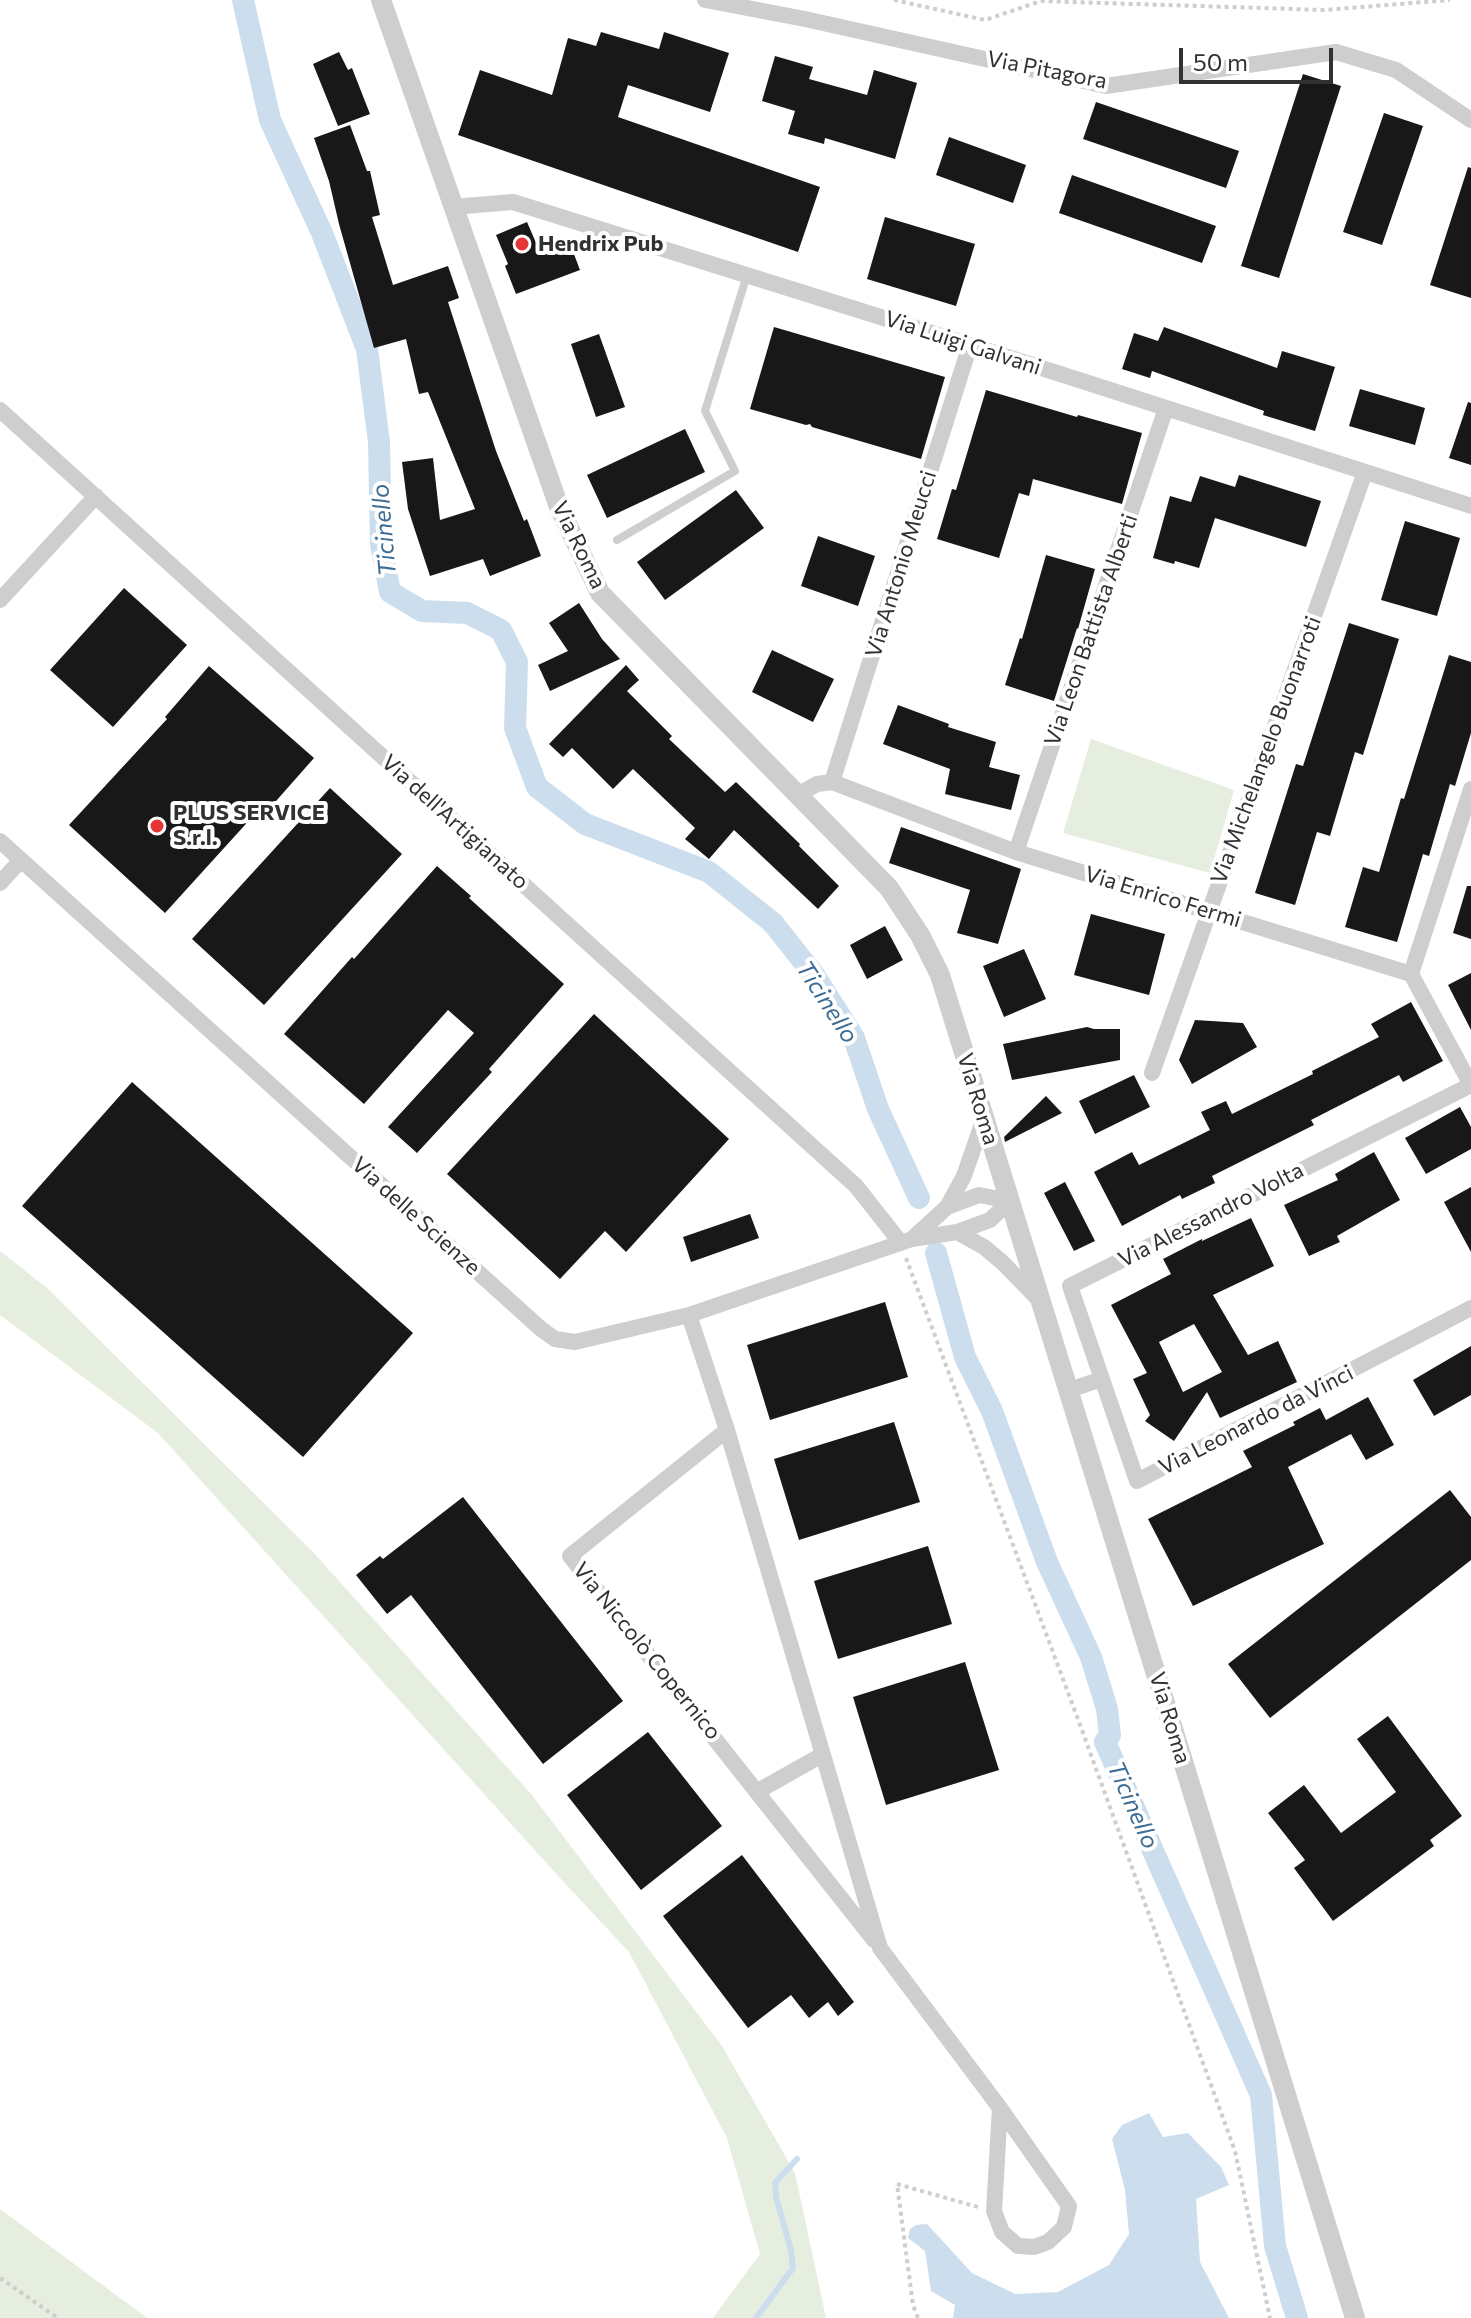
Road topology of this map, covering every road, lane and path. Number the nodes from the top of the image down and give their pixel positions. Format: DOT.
graph roads {
  1 [pos="381,0"];
  2 [pos="705,0"];
  3 [pos="894,0"];
  4 [pos="1450,0"];
  5 [pos="1471,120"];
  6 [pos="452,207"];
  7 [pos="747,275"];
  8 [pos="970,345"];
  9 [pos="1166,408"];
  10 [pos="0,410"];
  11 [pos="1365,472"];
  12 [pos="96,496"];
  13 [pos="1471,506"];
  14 [pos="617,540"];
  15 [pos="0,600"];
  16 [pos="832,782"];
  17 [pos="1471,789"];
  18 [pos="799,794"];
  19 [pos="0,841"];
  20 [pos="1016,852"];
  21 [pos="21,860"];
  22 [pos="0,883"];
  23 [pos="1209,911"];
  24 [pos="1411,974"];
  25 [pos="1152,1073"];
  26 [pos="1471,1085"];
  27 [pos="984,1118"];
  28 [pos="1010,1201"];
  29 [pos="947,1207"];
  30 [pos="957,1232"];
  31 [pos="906,1241"];
  32 [pos="1042,1304"];
  33 [pos="1471,1308"];
  34 [pos="689,1315"];
  35 [pos="1102,1379"];
  36 [pos="1069,1390"];
  37 [pos="727,1430"];
  38 [pos="822,1755"];
  39 [pos="758,1791"];
  40 [pos="880,1948"];
  41 [pos="1000,2108"];
  42 [pos="994,2211"];
  43 [pos="0,2278"];
  44 [pos="58,2318"];
  45 [pos="918,2318"];
  46 [pos="1270,2318"];
  47 [pos="1355,2318"];
  1 -- 6 [label="street, Via Roma"];
  2 -- 5 [label="street, Via Pitagora"];
  3 -- 4 [label="path"];
  6 -- 7 [label="street, Via Luigi Galvani"];
  6 -- 18 [label="street, Via Roma"];
  7 -- 8 [label="street, Via Luigi Galvani"];
  7 -- 14 [label="lane"];
  8 -- 9 [label="street, Via Luigi Galvani"];
  8 -- 16 [label="street, Via Antonio Meucci"];
  9 -- 11 [label="street, Via Luigi Galvani"];
  9 -- 20 [label="street, Via Leon Battista Alberti"];
  10 -- 12 [label="street, Via dell'Artigianato"];
  11 -- 13 [label="street, Via Luigi Galvani"];
  11 -- 23 [label="street, Via Michelangelo Buonarroti"];
  12 -- 15 [label="street"];
  12 -- 31 [label="street, Via dell'Artigianato"];
  16 -- 18 [label="street"];
  16 -- 20 [label="street, Via Enrico Fermi"];
  17 -- 24 [label="street"];
  18 -- 27 [label="street, Via Roma"];
  19 -- 21 [label="street, Via delle Scienze"];
  20 -- 23 [label="street, Via Enrico Fermi"];
  21 -- 22 [label="street"];
  21 -- 34 [label="street, Via delle Scienze"];
  23 -- 24 [label="street, Via Enrico Fermi"];
  23 -- 25 [label="street, Via Michelangelo Buonarroti"];
  24 -- 26 [label="street"];
  26 -- 35 [label="street, Via Alessandro Volta"];
  27 -- 28 [label="street, Via Roma"];
  27 -- 29 [label="street, Via delle Scienze"];
  28 -- 29 [label="street, Via delle Scienze"];
  28 -- 30 [label="street, Via delle Scienze"];
  28 -- 32 [label="street, Via Roma"];
  29 -- 31 [label="street, Via delle Scienze"];
  30 -- 31 [label="street, Via delle Scienze"];
  30 -- 32 [label="street"];
  31 -- 34 [label="street, Via delle Scienze"];
  31 -- 46 [label="path"];
  32 -- 36 [label="street, Via Roma"];
  33 -- 35 [label="street, Via Leonardo da Vinci"];
  34 -- 37 [label="street, Via Niccolò Copernico"];
  35 -- 36 [label="street"];
  36 -- 47 [label="street, Via Roma"];
  37 -- 38 [label="street, Via Niccolò Copernico"];
  37 -- 39 [label="street, Via Niccolò Copernico"];
  38 -- 39 [label="street"];
  38 -- 40 [label="street, Via Niccolò Copernico"];
  39 -- 40 [label="street, Via Niccolò Copernico"];
  40 -- 41 [label="street, Via Niccolò Copernico"];
  41 -- 42 [label="street"];
  41 -- 42 [label="street, Via Niccolò Copernico"];
  42 -- 45 [label="path"];
  43 -- 44 [label="path"];
}
